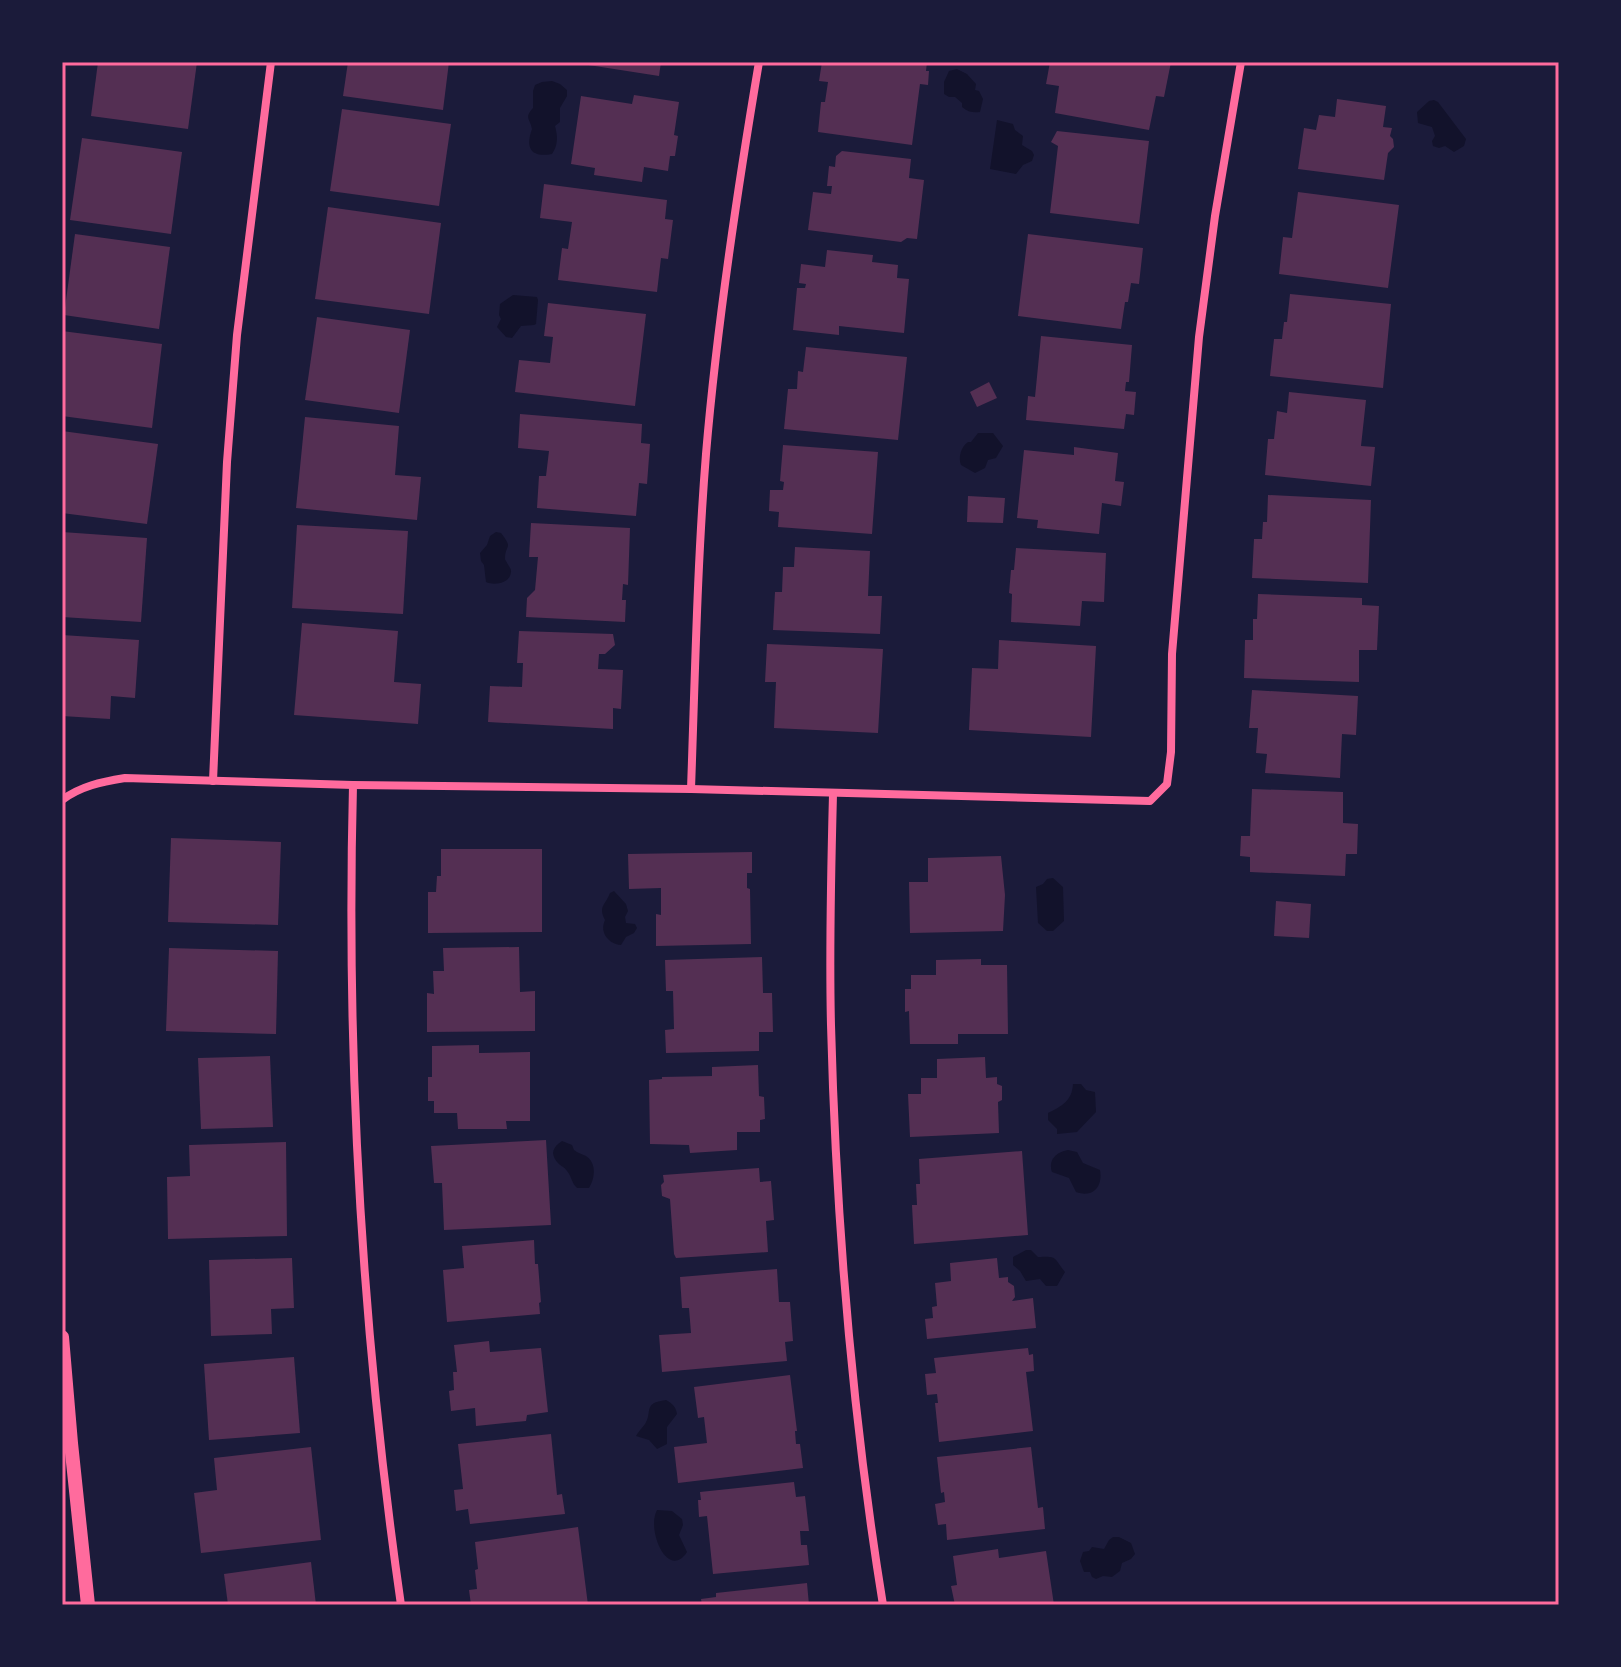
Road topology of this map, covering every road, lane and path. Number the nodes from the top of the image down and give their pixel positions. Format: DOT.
graph roads {
  1 [pos="271,62"];
  2 [pos="759,62"];
  3 [pos="1241,62"];
  4 [pos="213,781"];
  5 [pos="353,785"];
  6 [pos="691,789"];
  7 [pos="833,794"];
  8 [pos="62,800"];
  9 [pos="62,1337"];
  10 [pos="88,1605"];
  11 [pos="401,1605"];
  12 [pos="883,1605"];
  1 -- 4 [label="street"];
  2 -- 6 [label="street"];
  3 -- 7 [label="street"];
  4 -- 5 [label="street"];
  4 -- 8 [label="street"];
  5 -- 6 [label="street"];
  5 -- 11 [label="street"];
  6 -- 7 [label="street"];
  7 -- 12 [label="street"];
  9 -- 10 [label="street"];
}
